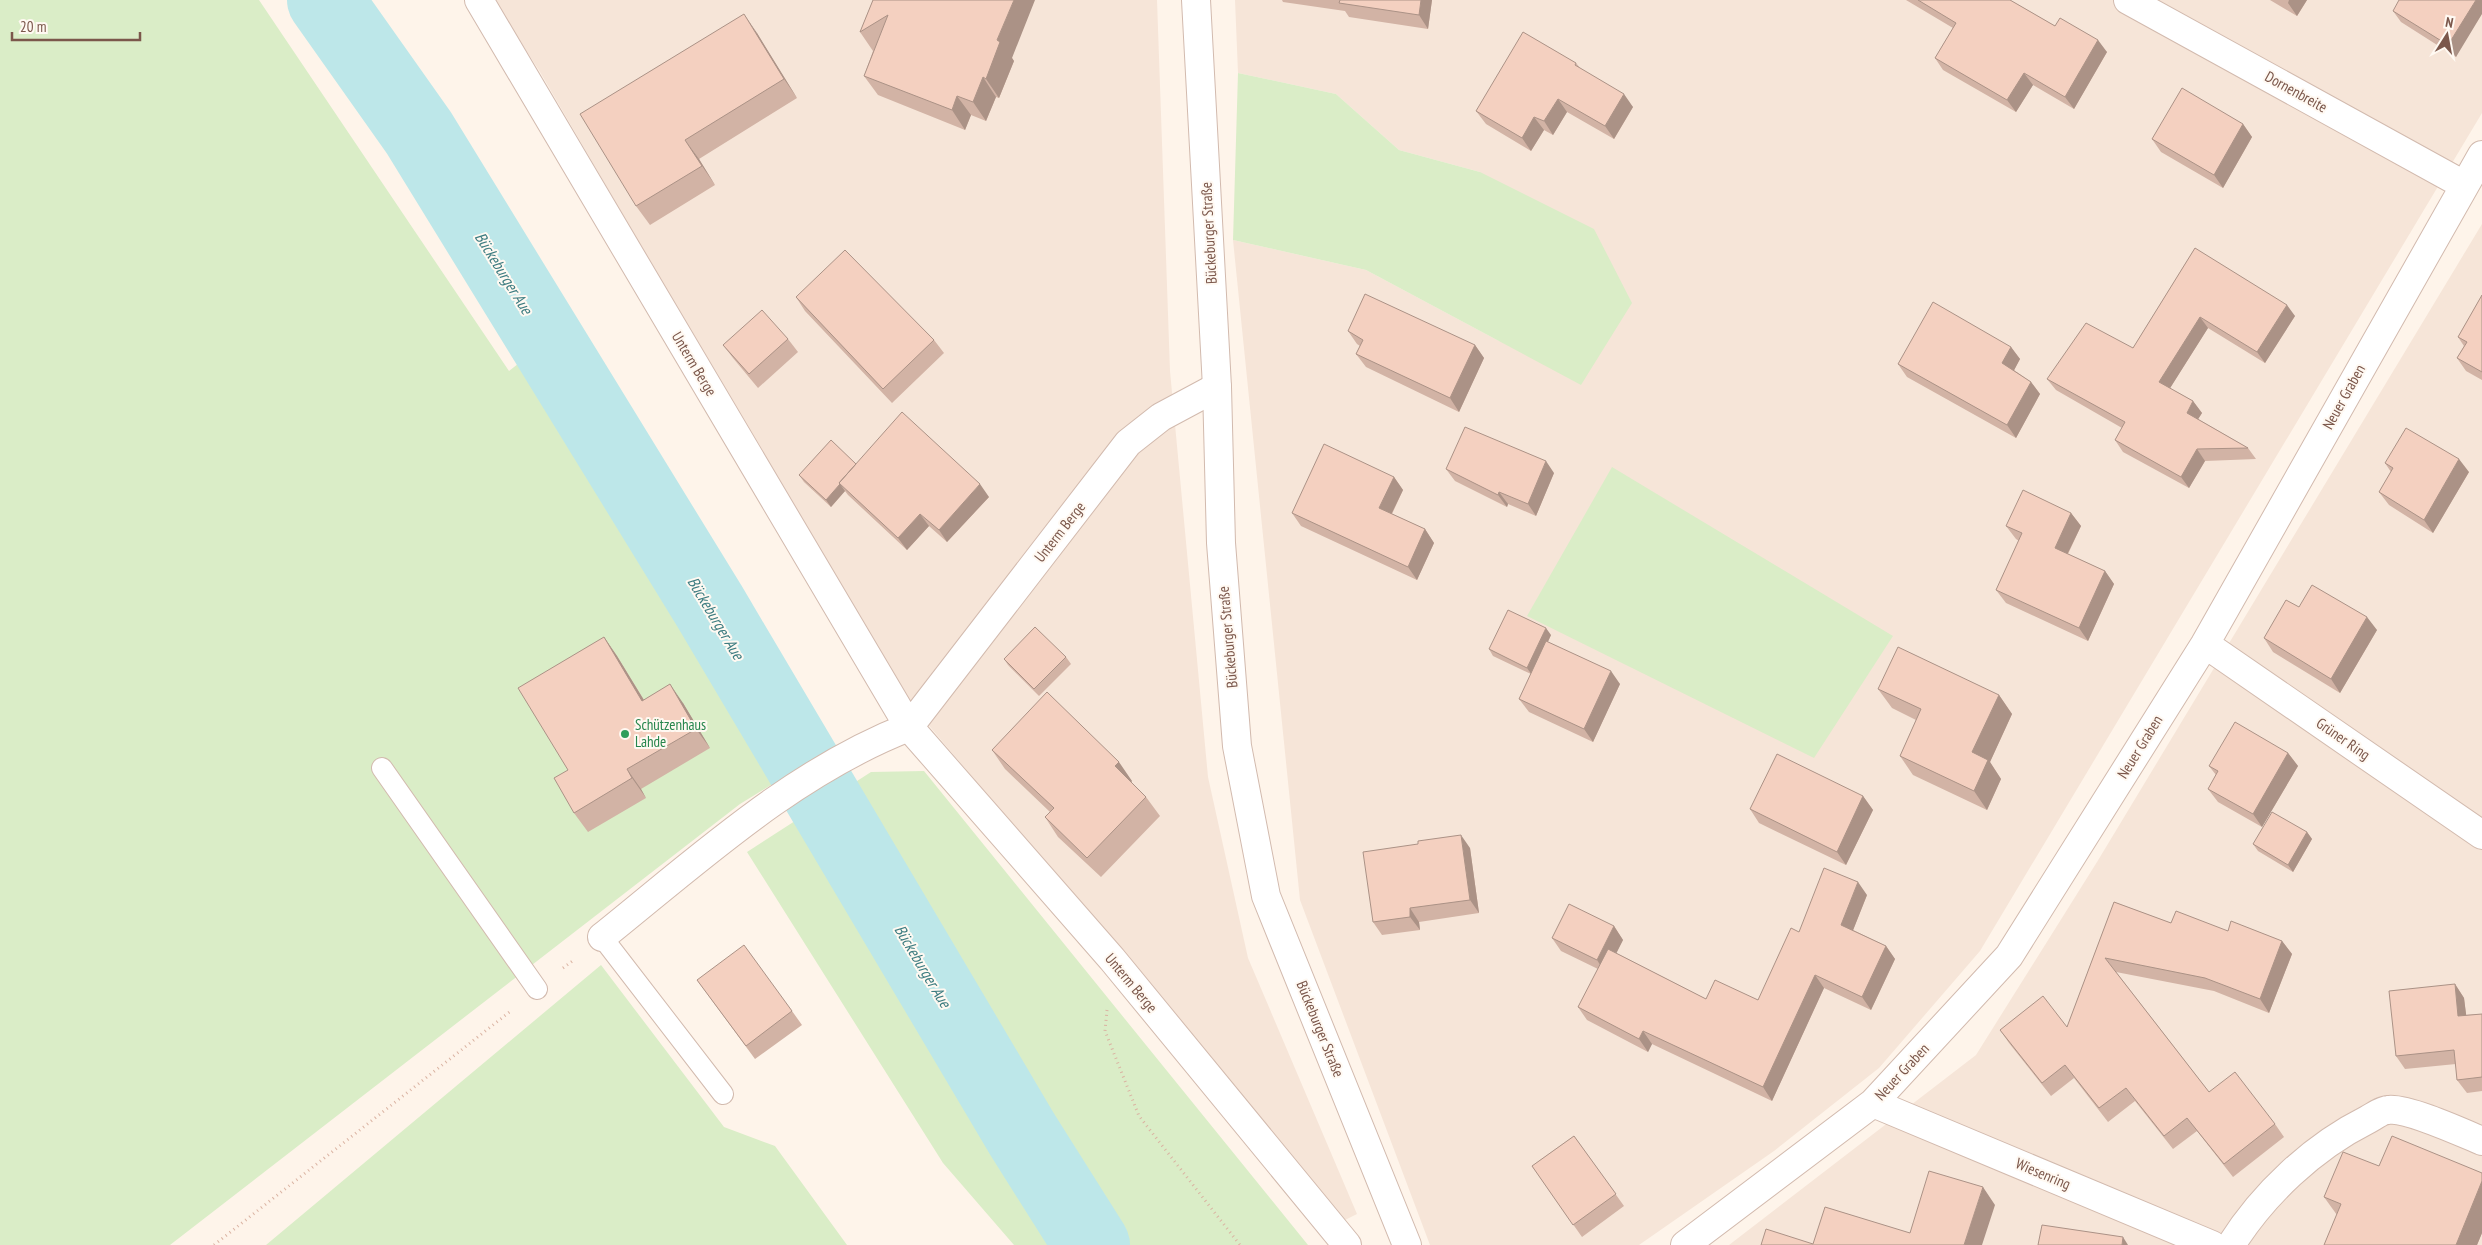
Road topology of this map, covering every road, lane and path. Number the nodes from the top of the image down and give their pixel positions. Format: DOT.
graph roads {
  1 [pos="479,0"];
  2 [pos="1196,0"];
  3 [pos="2128,0"];
  4 [pos="2482,155"];
  5 [pos="2464,185"];
  6 [pos="1217,387"];
  7 [pos="2205,644"];
  8 [pos="910,727"];
  9 [pos="382,768"];
  10 [pos="2482,834"];
  11 [pos="602,937"];
  12 [pos="1112,959"];
  13 [pos="537,989"];
  14 [pos="723,1094"];
  15 [pos="1873,1103"];
  16 [pos="2482,1141"];
  17 [pos="214,1245"];
  18 [pos="1240,1245"];
  19 [pos="1347,1245"];
  20 [pos="1407,1245"];
  21 [pos="1685,1245"];
  22 [pos="2212,1245"];
  23 [pos="2231,1245"];
  1 -- 8 [label="street, Unterm Berge"];
  2 -- 6 [label="street, Bückeburger Straße"];
  3 -- 5 [label="street, Dornenbreite"];
  4 -- 5 [label="street, Neuer Graben"];
  5 -- 7 [label="street, Neuer Graben"];
  6 -- 8 [label="street, Unterm Berge"];
  6 -- 20 [label="street, Bückeburger Straße"];
  7 -- 10 [label="street, Grüner Ring"];
  7 -- 15 [label="street, Neuer Graben"];
  8 -- 11 [label="street"];
  8 -- 12 [label="street, Unterm Berge"];
  9 -- 13 [label="lane"];
  11 -- 13 [label="path"];
  11 -- 14 [label="lane"];
  12 -- 18 [label="path"];
  12 -- 19 [label="street, Unterm Berge"];
  13 -- 17 [label="path"];
  15 -- 21 [label="street, Neuer Graben"];
  15 -- 22 [label="street, Wiesenring"];
  16 -- 23 [label="street"];
}
